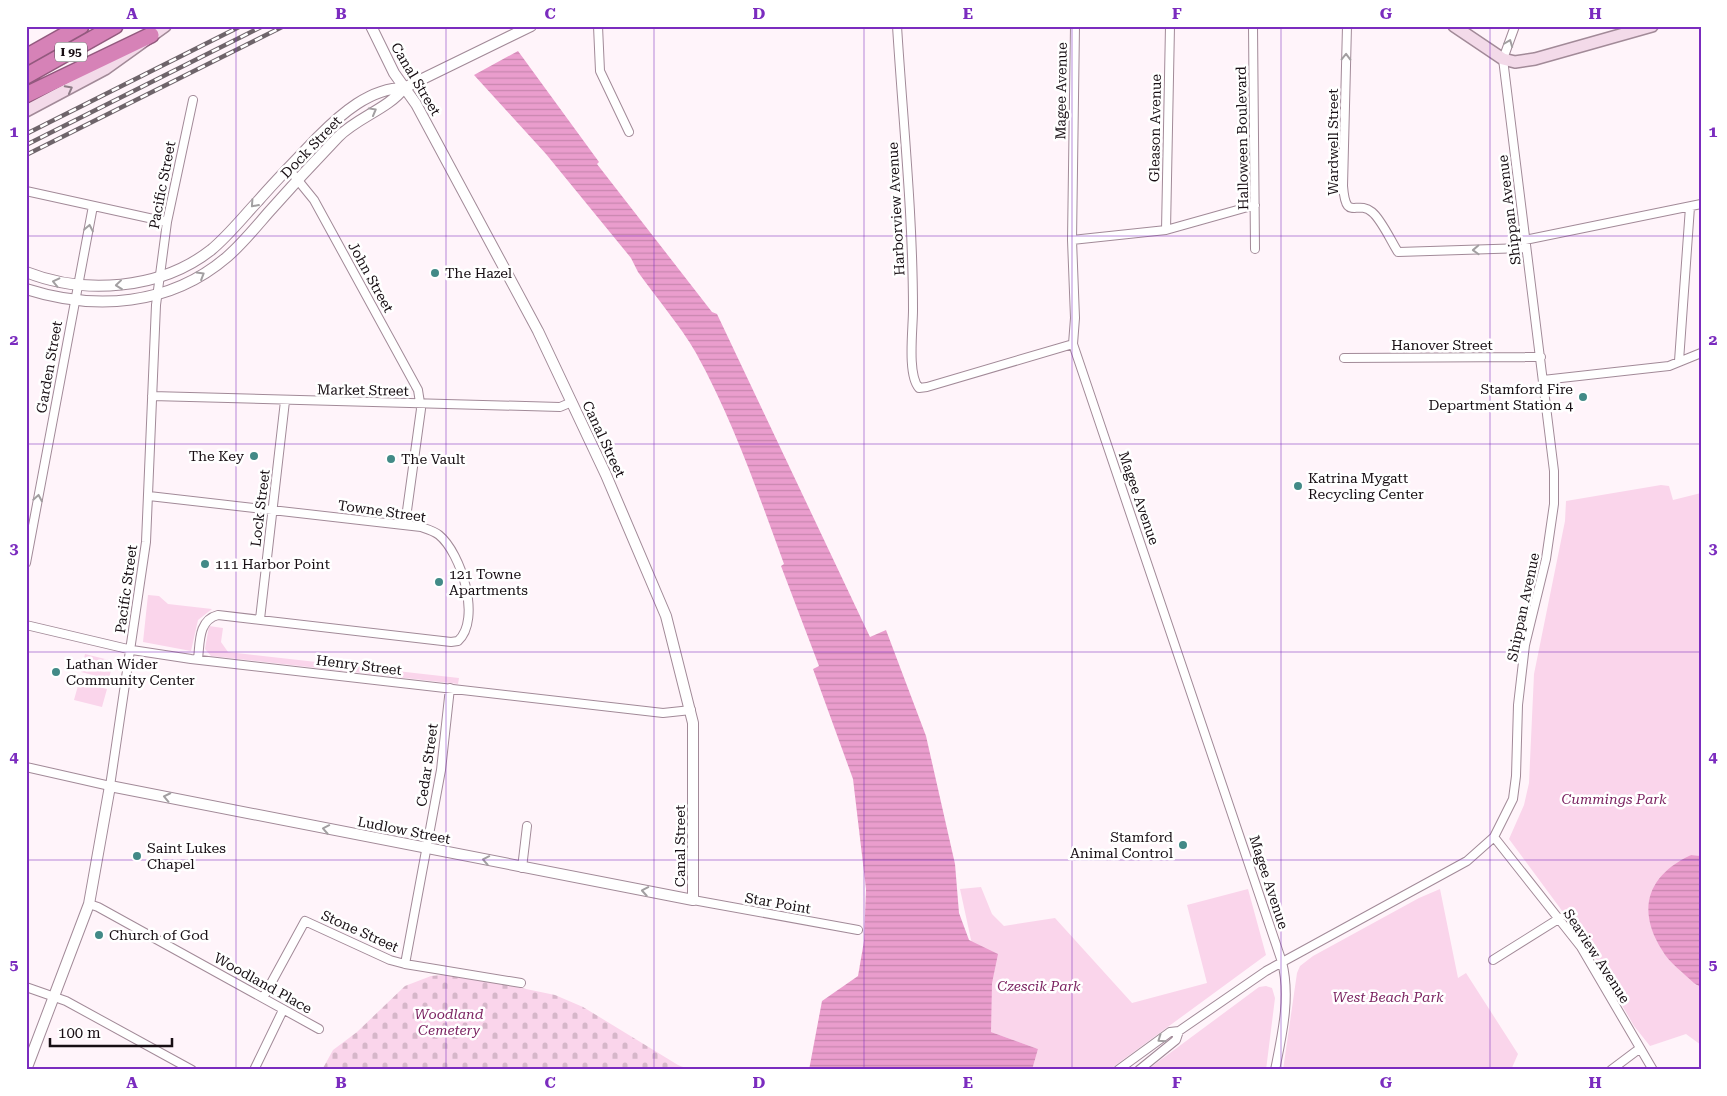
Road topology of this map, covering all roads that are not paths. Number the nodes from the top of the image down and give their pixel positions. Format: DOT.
graph roads {
  1 [pos="81,26"];
  2 [pos="115,26"];
  3 [pos="165,26"];
  4 [pos="371,26"];
  5 [pos="531,26"];
  6 [pos="598,26"];
  7 [pos="897,26"];
  8 [pos="1075,26"];
  9 [pos="1170,26"];
  10 [pos="1253,26"];
  11 [pos="1347,26"];
  12 [pos="1454,26"];
  13 [pos="1515,26"];
  14 [pos="1652,26"];
  15 [pos="151,35"];
  16 [pos="26,57"];
  17 [pos="1503,59"];
  18 [pos="26,76"];
  19 [pos="404,88"];
  20 [pos="26,95"];
  21 [pos="193,100"];
  22 [pos="26,112"];
  23 [pos="629,132"];
  24 [pos="288,168"];
  25 [pos="298,179"];
  26 [pos="26,191"];
  27 [pos="1701,204"];
  28 [pos="1255,205"];
  29 [pos="93,206"];
  30 [pos="1690,207"];
  31 [pos="167,222"];
  32 [pos="1166,230"];
  33 [pos="1072,240"];
  34 [pos="1525,244"];
  35 [pos="1255,249"];
  36 [pos="26,272"];
  37 [pos="161,275"];
  38 [pos="77,285"];
  39 [pos="26,289"];
  40 [pos="157,295"];
  41 [pos="74,301"];
  42 [pos="1073,344"];
  43 [pos="1701,353"];
  44 [pos="1541,357"];
  45 [pos="1344,358"];
  46 [pos="1680,361"];
  47 [pos="1543,380"];
  48 [pos="152,396"];
  49 [pos="285,401"];
  50 [pos="572,402"];
  51 [pos="421,404"];
  52 [pos="149,496"];
  53 [pos="273,509"];
  54 [pos="406,525"];
  55 [pos="26,563"];
  56 [pos="260,619"];
  57 [pos="26,625"];
  58 [pos="132,650"];
  59 [pos="198,659"];
  60 [pos="450,688"];
  61 [pos="691,710"];
  62 [pos="26,767"];
  63 [pos="110,786"];
  64 [pos="527,826"];
  65 [pos="1494,837"];
  66 [pos="426,848"];
  67 [pos="522,868"];
  68 [pos="693,900"];
  69 [pos="89,904"];
  70 [pos="1560,918"];
  71 [pos="858,930"];
  72 [pos="1493,960"];
  73 [pos="1282,962"];
  74 [pos="405,964"];
  75 [pos="520,983"];
  76 [pos="26,987"];
  77 [pos="55,996"];
  78 [pos="264,998"];
  79 [pos="283,1010"];
  80 [pos="319,1029"];
  81 [pos="1179,1031"];
  82 [pos="1639,1050"];
  83 [pos="26,1070"];
  84 [pos="192,1070"];
  85 [pos="254,1070"];
  86 [pos="1118,1070"];
  87 [pos="1139,1070"];
  88 [pos="1275,1070"];
  89 [pos="1611,1070"];
  90 [pos="1653,1070"];
  1 -- 16 [label="highway, I 95"];
  2 -- 18 [label="highway, I 95"];
  3 -- 15 [label="main road"];
  4 -- 19 [label="street, Canal Street"];
  5 -- 19 [label="street"];
  6 -- 23 [label="street"];
  7 -- 42 [label="street, Harborview Avenue"];
  8 -- 33 [label="street, Magee Avenue"];
  9 -- 32 [label="street, Gleason Avenue"];
  10 -- 28 [label="street, Halloween Boulevard"];
  34 -- 11 [label="street, Wardwell Street, one-way"];
  12 -- 17 [label="main road"];
  17 -- 13 [label="street, Shippan Avenue, one-way"];
  14 -- 17 [label="main road"];
  15 -- 20 [label="highway"];
  22 -- 15 [label="main road, one-way"];
  17 -- 34 [label="street, Shippan Avenue"];
  19 -- 24 [label="street, Dock Street"];
  25 -- 19 [label="street, Dock Street, one-way"];
  19 -- 50 [label="street, Canal Street"];
  21 -- 31 [label="street, Pacific Street"];
  24 -- 25 [label="street, John Street"];
  24 -- 37 [label="street, Dock Street, one-way"];
  40 -- 25 [label="street, Dock Street, one-way"];
  25 -- 51 [label="street, John Street"];
  26 -- 29 [label="street"];
  27 -- 30 [label="street, Wardwell Street"];
  28 -- 32 [label="street"];
  28 -- 35 [label="street, Halloween Boulevard"];
  29 -- 31 [label="street"];
  38 -- 29 [label="street, Garden Street, one-way"];
  30 -- 34 [label="street, Wardwell Street"];
  30 -- 46 [label="street"];
  31 -- 37 [label="street, Pacific Street"];
  32 -- 33 [label="street"];
  33 -- 42 [label="street, Magee Avenue"];
  34 -- 44 [label="street, Shippan Avenue"];
  38 -- 36 [label="street, Dock Street, one-way"];
  37 -- 38 [label="street, Dock Street, one-way"];
  37 -- 40 [label="street, Pacific Street"];
  38 -- 41 [label="street, Garden Street"];
  39 -- 41 [label="street, Dock Street"];
  40 -- 41 [label="street, Dock Street"];
  40 -- 48 [label="street, Pacific Street"];
  55 -- 41 [label="street, Garden Street, one-way"];
  42 -- 73 [label="street, Magee Avenue"];
  43 -- 46 [label="street"];
  44 -- 45 [label="street, Hanover Street"];
  44 -- 47 [label="street, Shippan Avenue"];
  46 -- 47 [label="street"];
  47 -- 65 [label="street, Shippan Avenue"];
  48 -- 49 [label="street, Market Street"];
  48 -- 52 [label="street, Pacific Street"];
  49 -- 51 [label="street, Market Street"];
  49 -- 53 [label="street, Lock Street"];
  50 -- 51 [label="street, Market Street"];
  50 -- 61 [label="street, Canal Street"];
  51 -- 54 [label="street"];
  52 -- 53 [label="street, Towne Street"];
  52 -- 58 [label="street, Pacific Street"];
  53 -- 54 [label="street, Towne Street"];
  53 -- 56 [label="street, Lock Street"];
  54 -- 56 [label="street, Towne Street"];
  56 -- 59 [label="street, Towne Street"];
  57 -- 58 [label="street, Henry Street"];
  58 -- 59 [label="street, Henry Street"];
  58 -- 63 [label="street, Pacific Street"];
  59 -- 60 [label="street, Henry Street"];
  60 -- 61 [label="street, Henry Street"];
  60 -- 66 [label="street, Cedar Street"];
  61 -- 68 [label="street, Canal Street"];
  62 -- 63 [label="street"];
  66 -- 63 [label="street, Ludlow Street, one-way"];
  63 -- 69 [label="street, Pacific Street"];
  64 -- 67 [label="street"];
  65 -- 70 [label="street, Seaview Avenue"];
  65 -- 73 [label="street, Shippan Avenue"];
  67 -- 66 [label="street, Ludlow Street, one-way"];
  66 -- 74 [label="street, Cedar Street"];
  68 -- 67 [label="street, Ludlow Street, one-way"];
  68 -- 71 [label="street, Star Point"];
  69 -- 77 [label="street, Pacific Street"];
  69 -- 78 [label="street, Woodland Place"];
  70 -- 72 [label="street"];
  70 -- 82 [label="street, Seaview Avenue"];
  73 -- 81 [label="street, Shippan Avenue"];
  73 -- 88 [label="street"];
  74 -- 75 [label="street, Stone Street"];
  74 -- 78 [label="street, Stone Street"];
  76 -- 77 [label="street"];
  77 -- 83 [label="street, Pacific Street"];
  77 -- 84 [label="street"];
  78 -- 79 [label="street, Woodland Place"];
  79 -- 80 [label="street, Woodland Place"];
  79 -- 85 [label="street"];
  81 -- 86 [label="street, one-way"];
  81 -- 87 [label="street"];
  82 -- 89 [label="street"];
  82 -- 90 [label="street, Seaview Avenue"];
}
